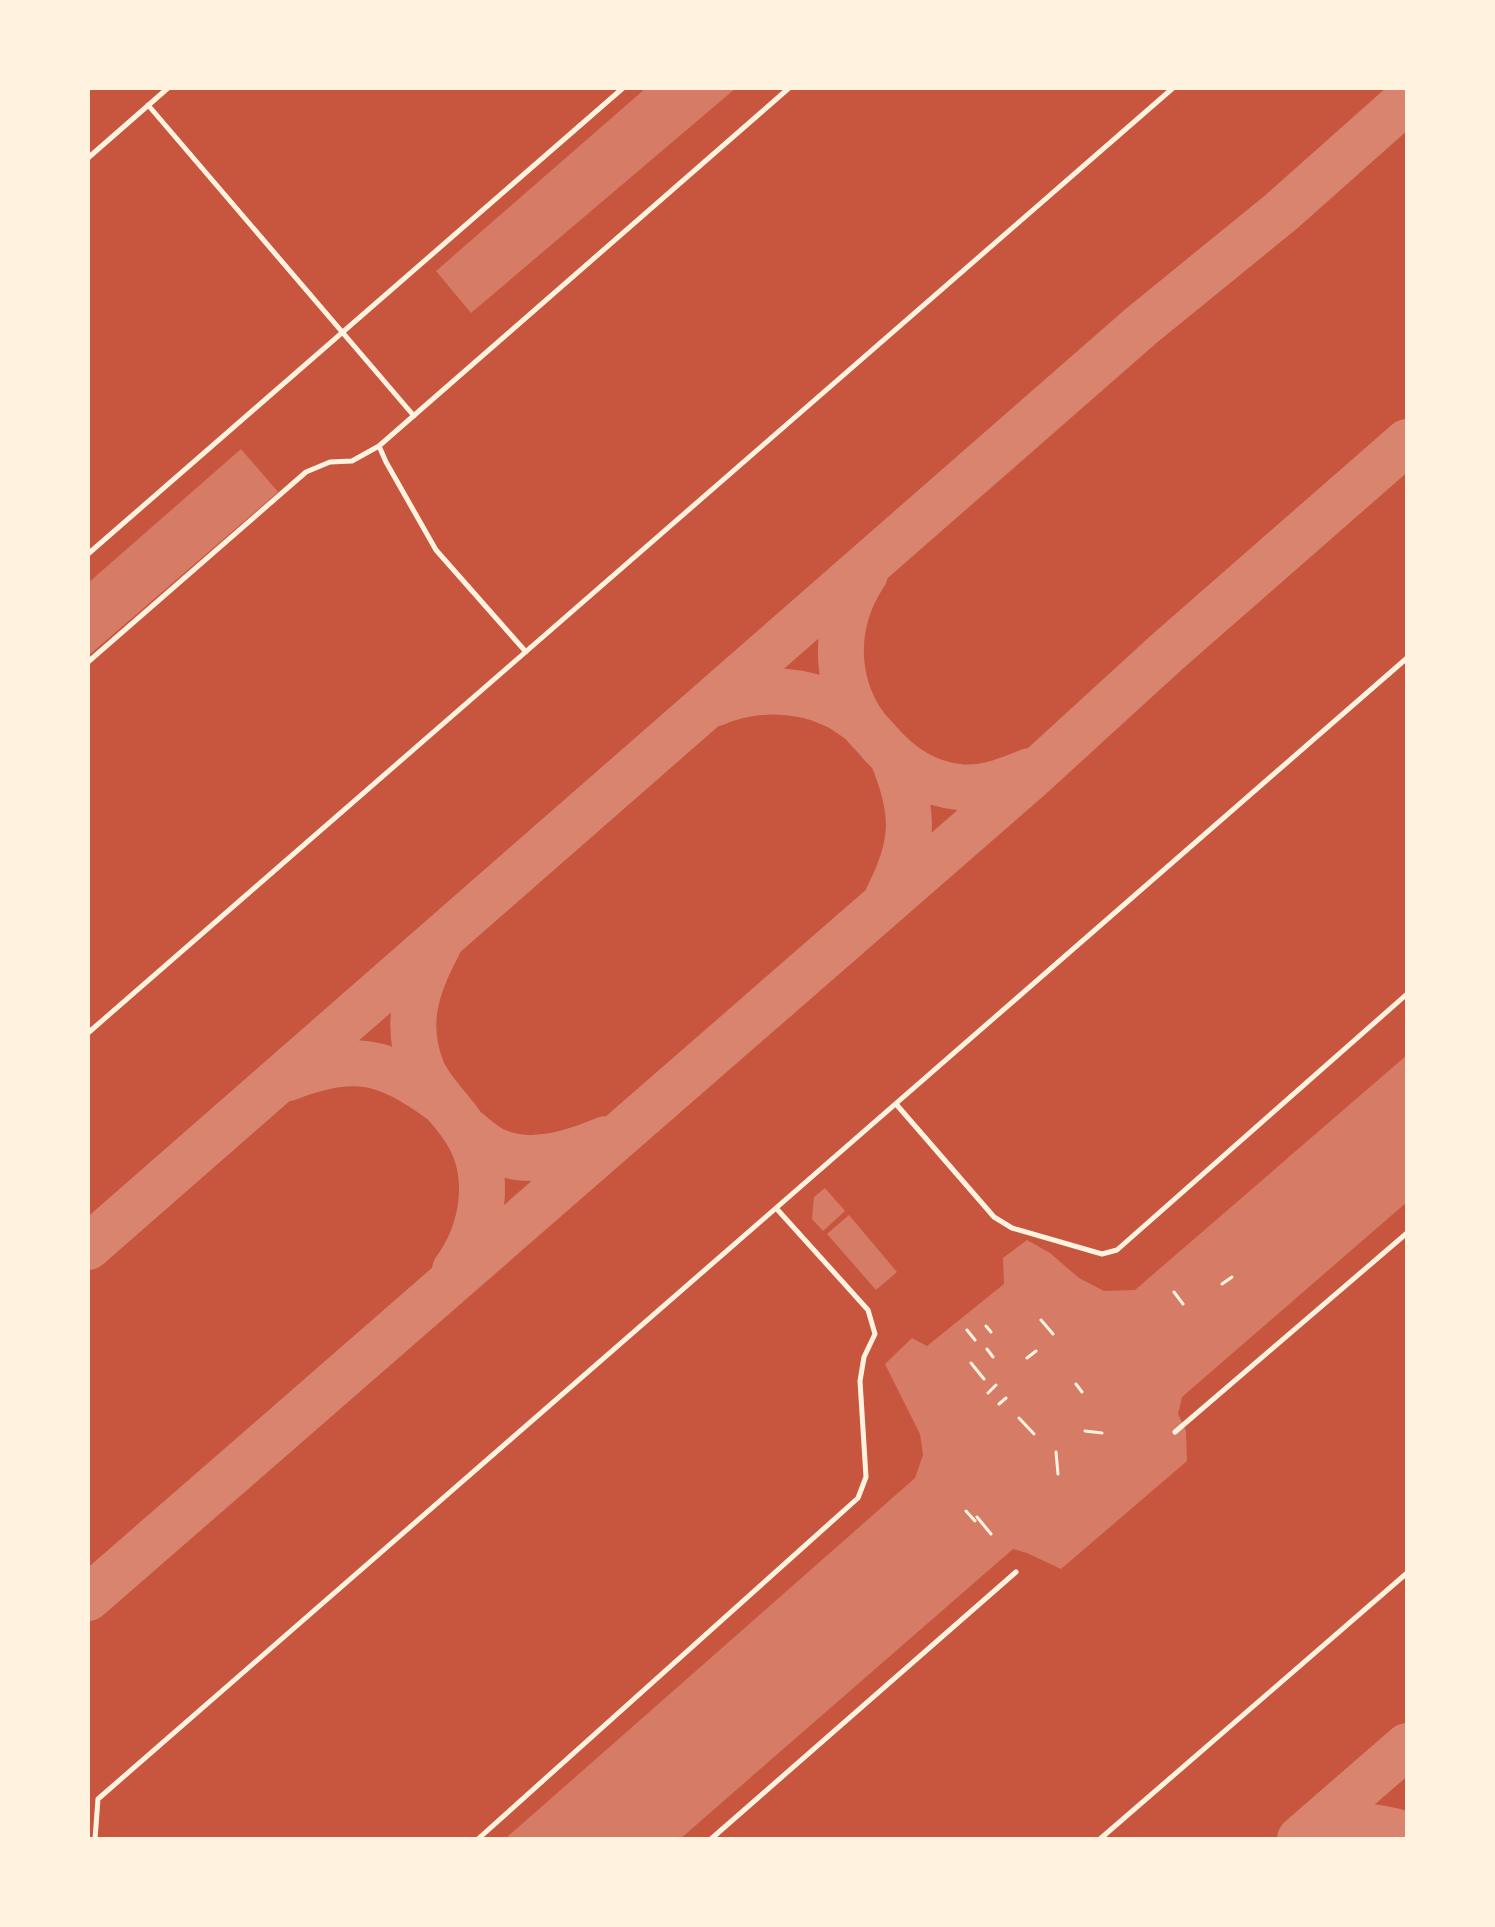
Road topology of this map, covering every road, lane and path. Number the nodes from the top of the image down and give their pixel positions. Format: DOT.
graph roads {
  1 [pos="168,88"];
  2 [pos="623,88"];
  3 [pos="789,88"];
  4 [pos="1173,88"];
  5 [pos="148,105"];
  6 [pos="88,158"];
  7 [pos="343,332"];
  8 [pos="414,416"];
  9 [pos="379,446"];
  10 [pos="88,554"];
  11 [pos="526,652"];
  12 [pos="1407,658"];
  13 [pos="88,662"];
  14 [pos="1407,994"];
  15 [pos="88,1033"];
  16 [pos="896,1104"];
  17 [pos="776,1208"];
  18 [pos="1407,1233"];
  19 [pos="1232,1277"];
  20 [pos="1222,1284"];
  21 [pos="1174,1292"];
  22 [pos="1183,1304"];
  23 [pos="1041,1320"];
  24 [pos="986,1326"];
  25 [pos="967,1330"];
  26 [pos="991,1332"];
  27 [pos="1053,1334"];
  28 [pos="975,1340"];
  29 [pos="987,1349"];
  30 [pos="1036,1351"];
  31 [pos="993,1357"];
  32 [pos="1027,1358"];
  33 [pos="971,1363"];
  34 [pos="984,1379"];
  35 [pos="1076,1384"];
  36 [pos="996,1385"];
  37 [pos="1082,1392"];
  38 [pos="988,1393"];
  39 [pos="1006,1398"];
  40 [pos="999,1404"];
  41 [pos="1019,1418"];
  42 [pos="1085,1431"];
  43 [pos="1175,1432"];
  44 [pos="1102,1433"];
  45 [pos="1034,1434"];
  46 [pos="1056,1452"];
  47 [pos="1058,1474"];
  48 [pos="966,1511"];
  49 [pos="991,1534"];
  50 [pos="1016,1572"];
  51 [pos="1407,1573"];
  52 [pos="95,1839"];
  53 [pos="478,1839"];
  54 [pos="711,1839"];
  55 [pos="1100,1839"];
  1 -- 5 [label="lane"];
  2 -- 7 [label="lane"];
  3 -- 8 [label="lane"];
  4 -- 11 [label="lane"];
  5 -- 6 [label="lane"];
  5 -- 7 [label="lane"];
  7 -- 8 [label="lane"];
  7 -- 10 [label="lane"];
  8 -- 9 [label="lane"];
  9 -- 11 [label="lane"];
  9 -- 13 [label="lane"];
  11 -- 15 [label="lane"];
  12 -- 16 [label="lane"];
  14 -- 16 [label="lane"];
  16 -- 17 [label="lane"];
  17 -- 52 [label="lane"];
  17 -- 53 [label="lane"];
  18 -- 43 [label="lane"];
  19 -- 20 [label="path"];
  21 -- 22 [label="path"];
  23 -- 27 [label="path"];
  24 -- 26 [label="path"];
  25 -- 28 [label="path"];
  29 -- 31 [label="path"];
  30 -- 32 [label="path"];
  33 -- 34 [label="path"];
  35 -- 37 [label="path"];
  36 -- 38 [label="path"];
  39 -- 40 [label="path"];
  41 -- 45 [label="path"];
  42 -- 44 [label="path"];
  46 -- 47 [label="path"];
  48 -- 49 [label="path"];
  50 -- 54 [label="lane"];
  51 -- 55 [label="lane"];
}
